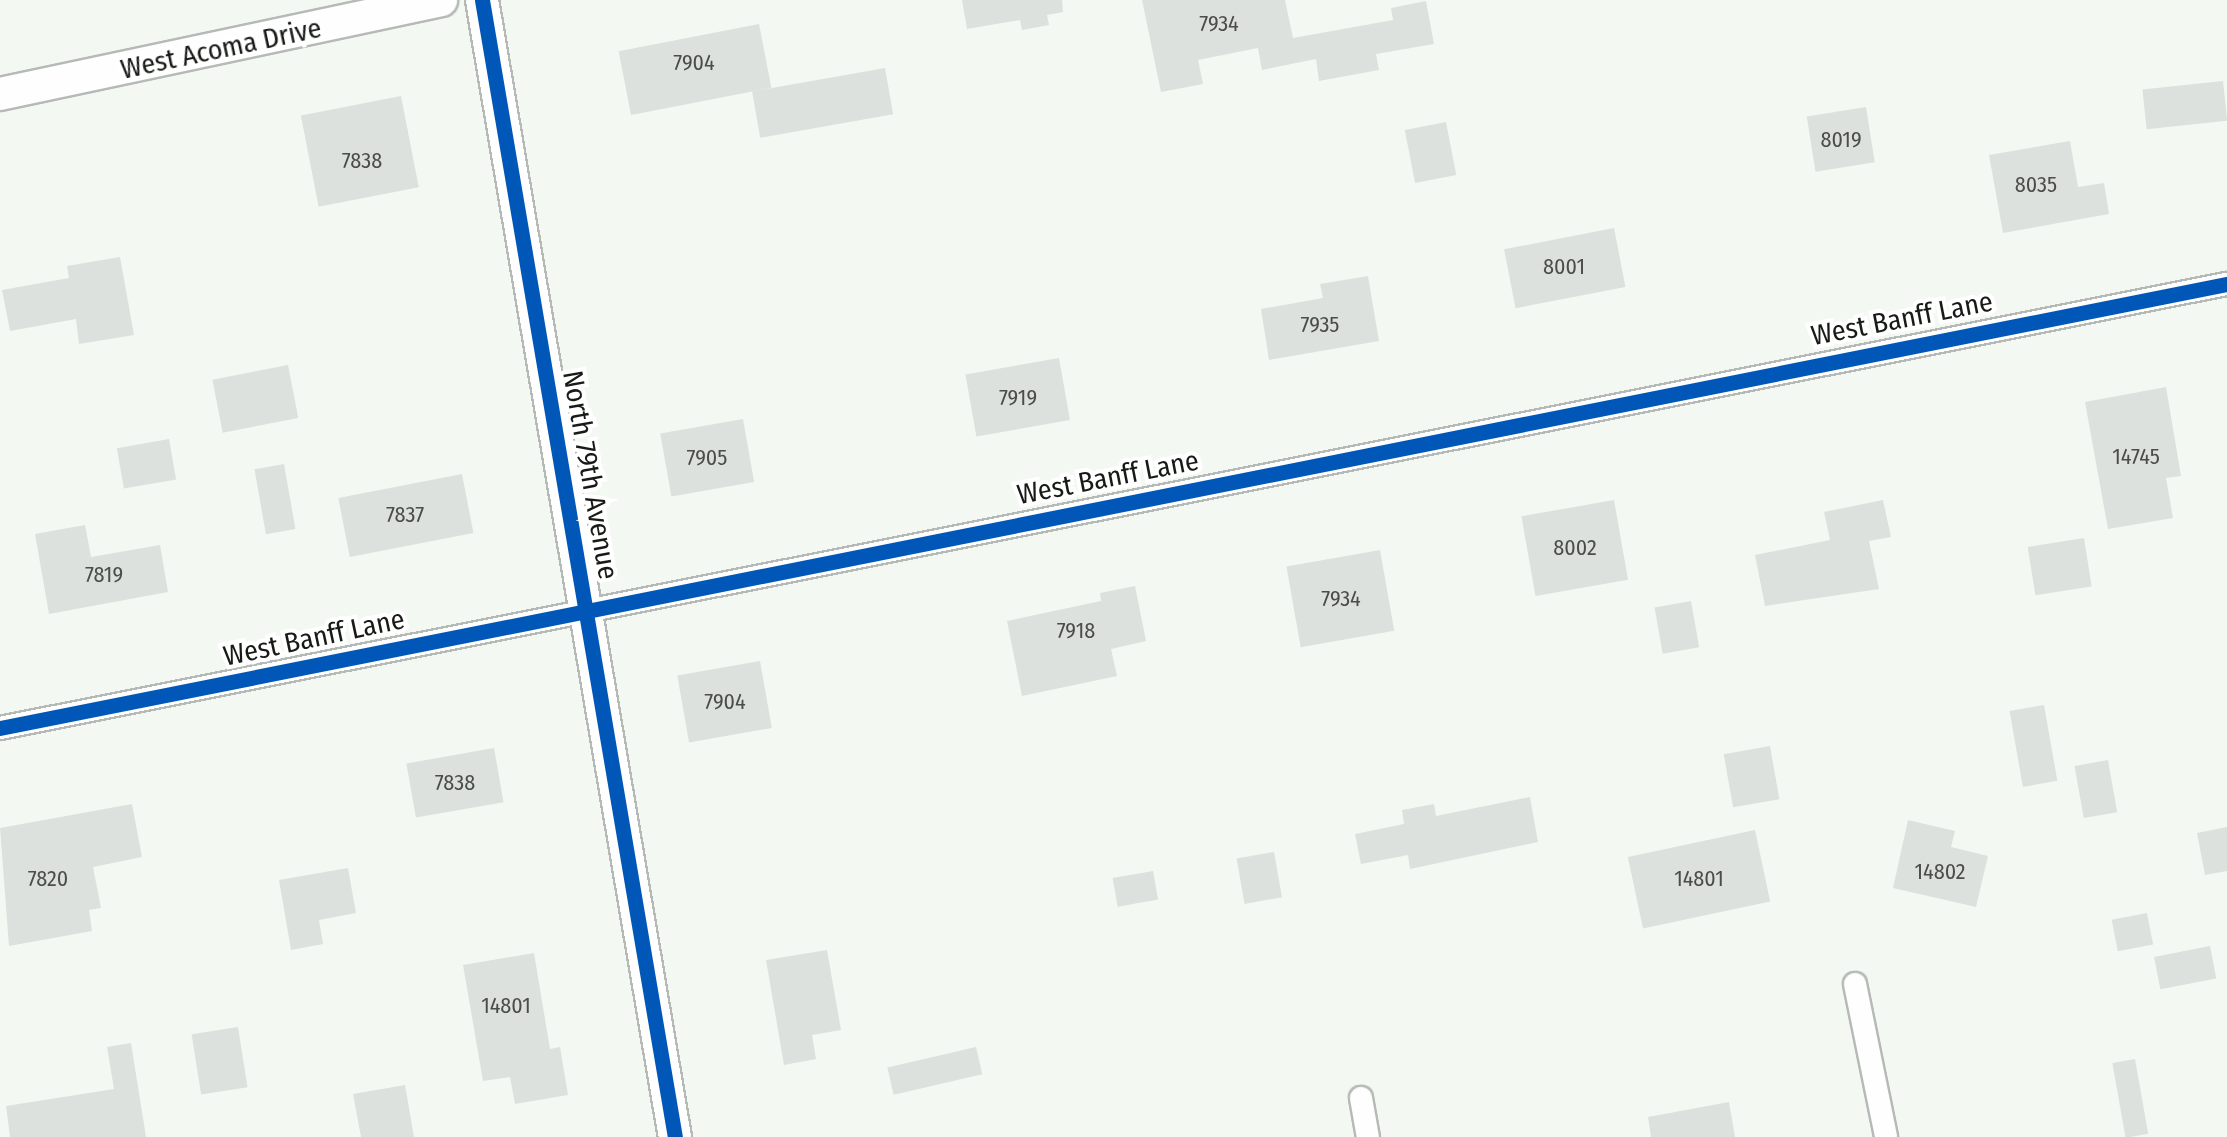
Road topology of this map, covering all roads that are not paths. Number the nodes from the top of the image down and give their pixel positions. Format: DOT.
graph roads {
  1 [pos="441,0"];
  2 [pos="482,0"];
  3 [pos="0,94"];
  4 [pos="2227,284"];
  5 [pos="587,607"];
  6 [pos="0,728"];
  7 [pos="1856,984"];
  8 [pos="1361,1098"];
  9 [pos="675,1137"];
  10 [pos="1368,1137"];
  11 [pos="1886,1137"];
  1 -- 3 [label="street, West Acoma Drive"];
  2 -- 5 [label="street, North 79th Avenue"];
  4 -- 5 [label="street, West Banff Lane"];
  5 -- 6 [label="street, West Banff Lane"];
  5 -- 9 [label="street, North 79th Avenue"];
  7 -- 11 [label="street"];
  8 -- 10 [label="street"];
}
